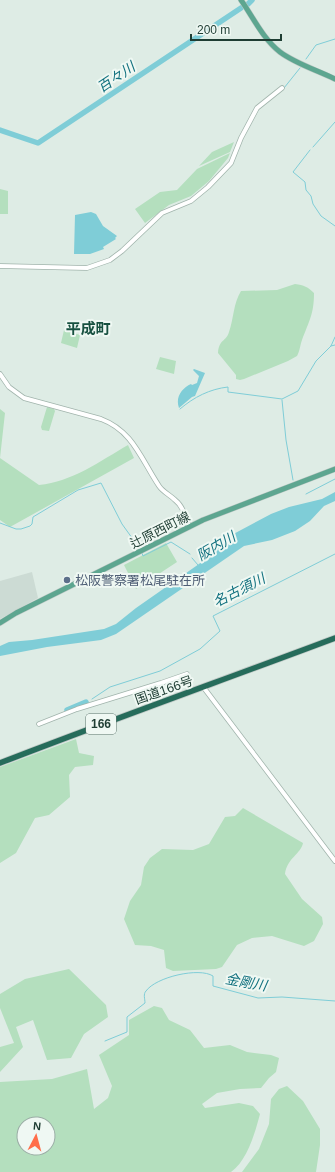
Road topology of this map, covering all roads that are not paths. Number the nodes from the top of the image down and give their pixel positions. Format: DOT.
graph roads {
  1 [pos="241,0"];
  2 [pos="335,79"];
  3 [pos="282,88"];
  4 [pos="0,266"];
  5 [pos="0,374"];
  6 [pos="335,469"];
  7 [pos="189,527"];
  8 [pos="0,623"];
  9 [pos="335,638"];
  10 [pos="187,674"];
  11 [pos="204,688"];
  12 [pos="39,724"];
  13 [pos="0,763"];
  14 [pos="335,861"];
  1 -- 2 [label="main road"];
  3 -- 4 [label="street"];
  5 -- 7 [label="street"];
  6 -- 7 [label="main road, 辻原西町線"];
  7 -- 8 [label="main road, 辻原西町線"];
  9 -- 11 [label="highway, 国道166号 / 166"];
  10 -- 12 [label="street"];
  11 -- 13 [label="highway, 国道166号 / 166"];
  11 -- 14 [label="street"];
}
